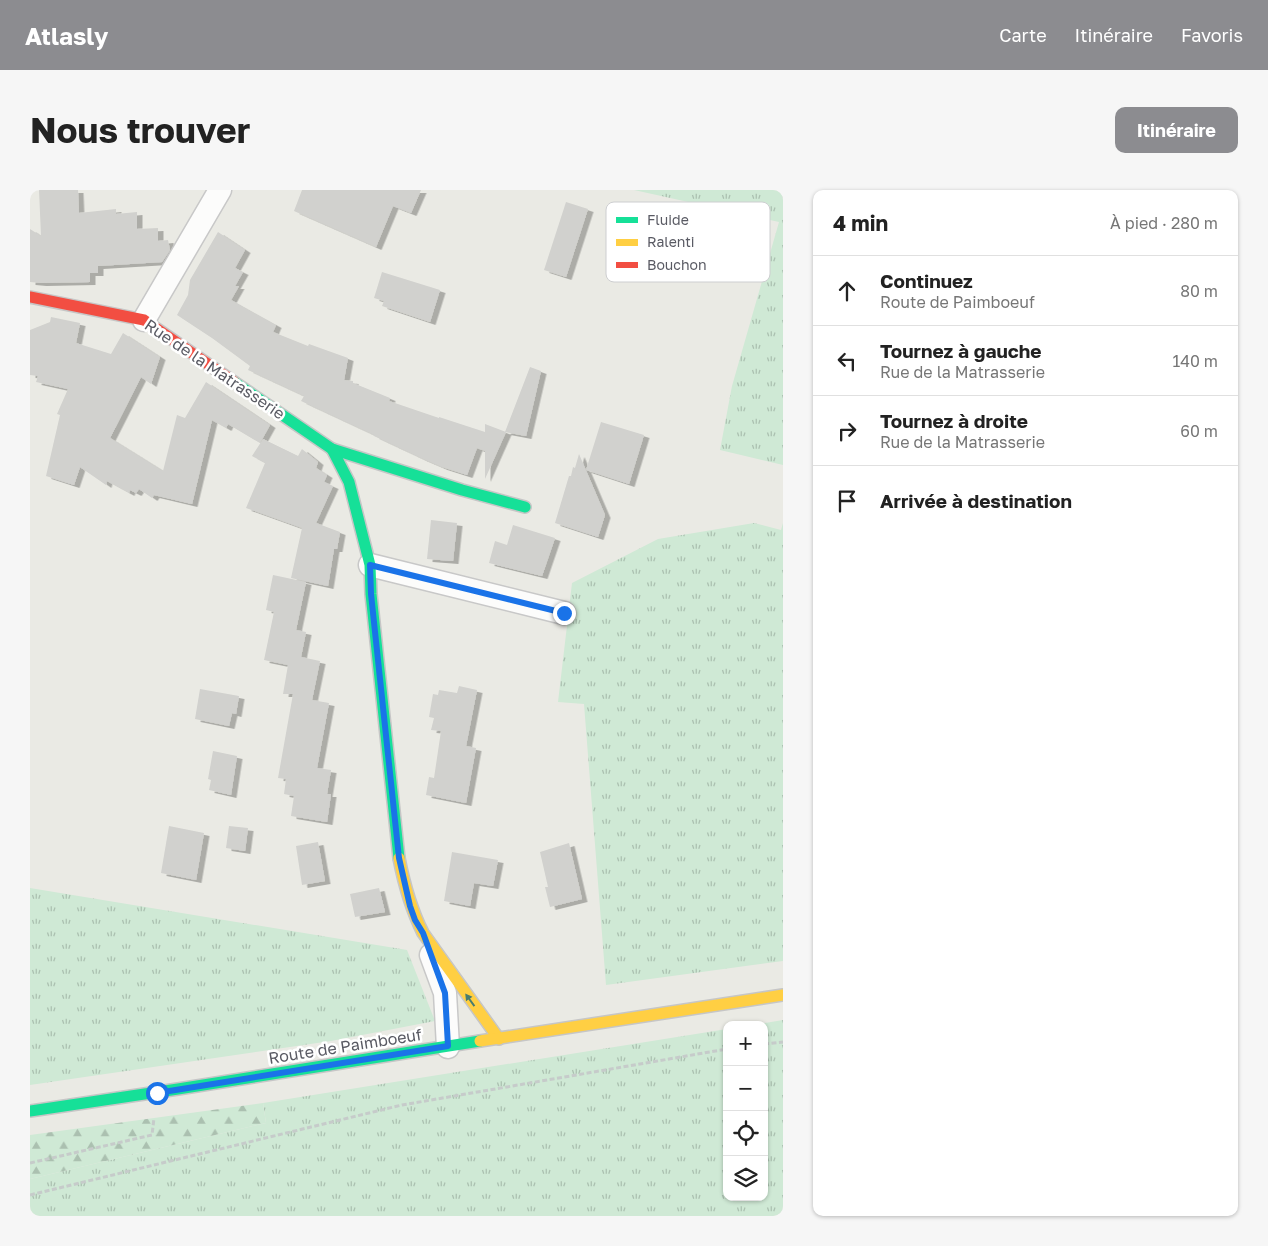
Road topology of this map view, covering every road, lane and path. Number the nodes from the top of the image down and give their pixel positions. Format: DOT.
graph roads {
  1 [pos="220,190"];
  2 [pos="30,297"];
  3 [pos="144,320"];
  4 [pos="332,448"];
  5 [pos="525,507"];
  6 [pos="370,565"];
  7 [pos="564,613"];
  8 [pos="423,933"];
  9 [pos="783,995"];
  10 [pos="500,1039"];
  11 [pos="783,1042"];
  12 [pos="768,1044"];
  13 [pos="448,1046"];
  14 [pos="723,1050"];
  15 [pos="157,1093"];
  16 [pos="30,1111"];
  17 [pos="30,1163"];
  18 [pos="30,1195"];
  1 -- 3 [label="street"];
  2 -- 3 [label="street, Rue de la Matrasserie"];
  3 -- 4 [label="street, Rue de la Matrasserie"];
  4 -- 5 [label="street, Rue de la Matrasserie"];
  4 -- 6 [label="street, Rue de la Matrasserie"];
  6 -- 7 [label="street"];
  6 -- 8 [label="street, Rue de la Matrasserie"];
  10 -- 8 [label="street, Rue de la Matrasserie, one-way"];
  8 -- 13 [label="street, Rue de la Matrasserie"];
  9 -- 10 [label="street, Route de Paimboeuf"];
  10 -- 13 [label="street, Route de Paimboeuf"];
  11 -- 12 [label="path"];
  13 -- 15 [label="street, Route de Paimboeuf"];
  14 -- 18 [label="path"];
  15 -- 16 [label="street, Route de Paimboeuf"];
  15 -- 17 [label="path"];
}
